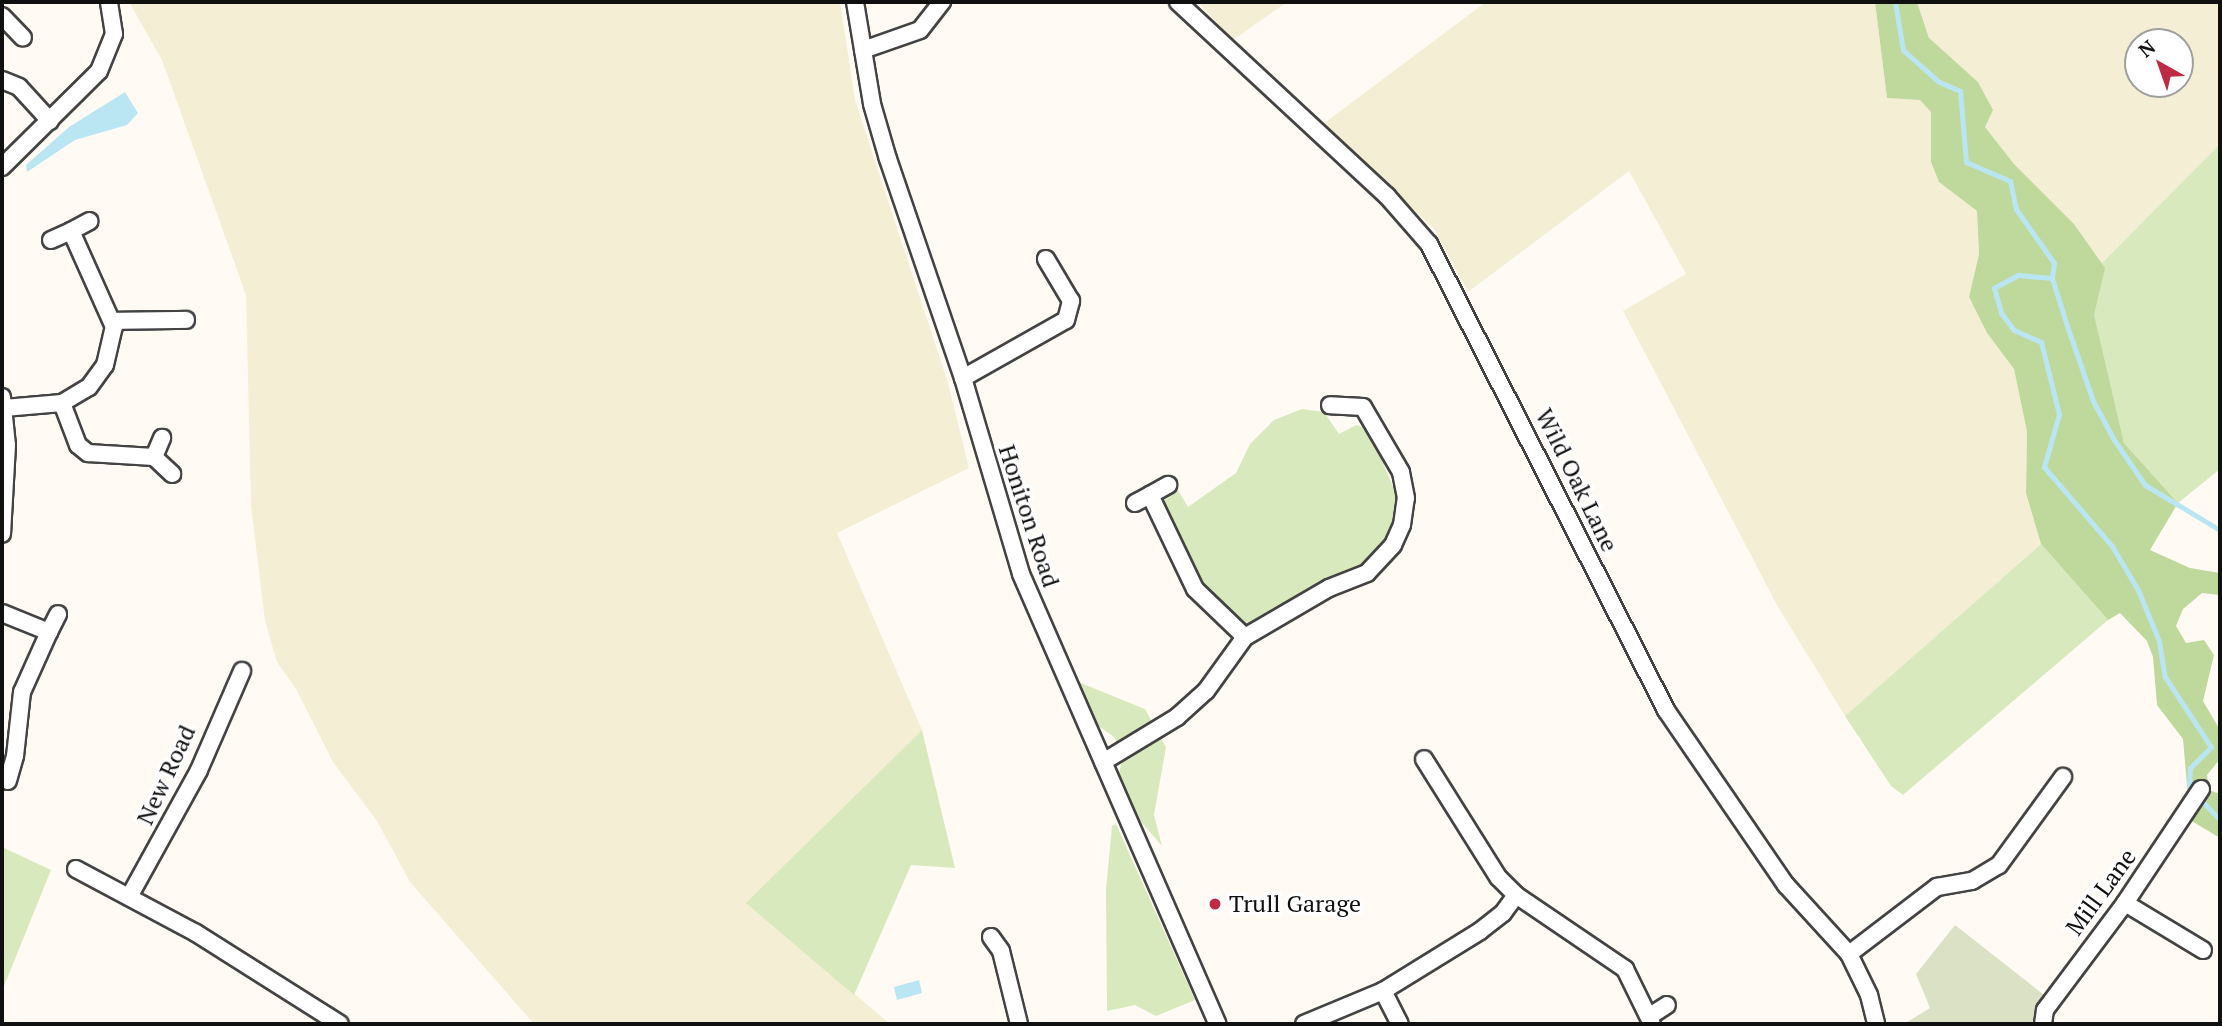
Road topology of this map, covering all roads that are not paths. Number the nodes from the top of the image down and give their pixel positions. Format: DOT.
graph roads {
  1 [pos="109,2"];
  2 [pos="855,2"];
  3 [pos="942,2"];
  4 [pos="1178,2"];
  5 [pos="2,16"];
  6 [pos="23,38"];
  7 [pos="863,50"];
  8 [pos="2,80"];
  9 [pos="50,121"];
  10 [pos="2,167"];
  11 [pos="90,221"];
  12 [pos="71,231"];
  13 [pos="51,240"];
  14 [pos="1046,258"];
  15 [pos="186,320"];
  16 [pos="112,321"];
  17 [pos="962,378"];
  18 [pos="3,403"];
  19 [pos="62,403"];
  20 [pos="1330,405"];
  21 [pos="162,438"];
  22 [pos="154,457"];
  23 [pos="172,474"];
  24 [pos="1168,485"];
  25 [pos="1150,495"];
  26 [pos="1135,503"];
  27 [pos="2,534"];
  28 [pos="2,613"];
  29 [pos="58,614"];
  30 [pos="49,632"];
  31 [pos="1245,637"];
  32 [pos="243,671"];
  33 [pos="8,755"];
  34 [pos="1103,762"];
  35 [pos="1434,765"];
  36 [pos="2063,778"];
  37 [pos="8,781"];
  38 [pos="2201,789"];
  39 [pos="76,869"];
  40 [pos="1516,895"];
  41 [pos="129,897"];
  42 [pos="2125,903"];
  43 [pos="991,937"];
  44 [pos="2203,950"];
  45 [pos="1849,954"];
  46 [pos="1382,990"];
  47 [pos="1668,1005"];
  48 [pos="1651,1020"];
  49 [pos="340,1024"];
  50 [pos="1019,1024"];
  51 [pos="1218,1024"];
  52 [pos="1304,1024"];
  53 [pos="1400,1024"];
  54 [pos="1876,1024"];
  55 [pos="2043,1024"];
  1 -- 9 [label="street"];
  2 -- 7 [label="street, Honiton Road"];
  3 -- 7 [label="street"];
  4 -- 45 [label="street, Wild Oak Lane"];
  5 -- 6 [label="street"];
  7 -- 17 [label="street, Honiton Road"];
  8 -- 9 [label="street"];
  9 -- 10 [label="street"];
  11 -- 12 [label="street"];
  12 -- 13 [label="street"];
  12 -- 16 [label="street"];
  14 -- 17 [label="street"];
  15 -- 16 [label="street"];
  16 -- 19 [label="street"];
  17 -- 34 [label="street, Honiton Road"];
  18 -- 19 [label="street"];
  18 -- 27 [label="street"];
  19 -- 22 [label="street"];
  20 -- 31 [label="street"];
  21 -- 22 [label="street"];
  22 -- 23 [label="street"];
  24 -- 25 [label="street"];
  25 -- 26 [label="street"];
  25 -- 31 [label="street"];
  28 -- 30 [label="street"];
  29 -- 30 [label="street"];
  30 -- 33 [label="street"];
  31 -- 34 [label="street"];
  32 -- 41 [label="street, New Road"];
  33 -- 37 [label="street"];
  34 -- 51 [label="street, Honiton Road"];
  35 -- 40 [label="street"];
  36 -- 45 [label="street"];
  38 -- 42 [label="street, Mill Lane"];
  39 -- 41 [label="street"];
  40 -- 46 [label="street"];
  40 -- 48 [label="street"];
  41 -- 49 [label="street"];
  42 -- 44 [label="street"];
  42 -- 55 [label="street, Mill Lane"];
  43 -- 50 [label="street"];
  45 -- 54 [label="street, Wild Oak Lane"];
  46 -- 52 [label="street"];
  46 -- 53 [label="street"];
  47 -- 48 [label="street"];
}
